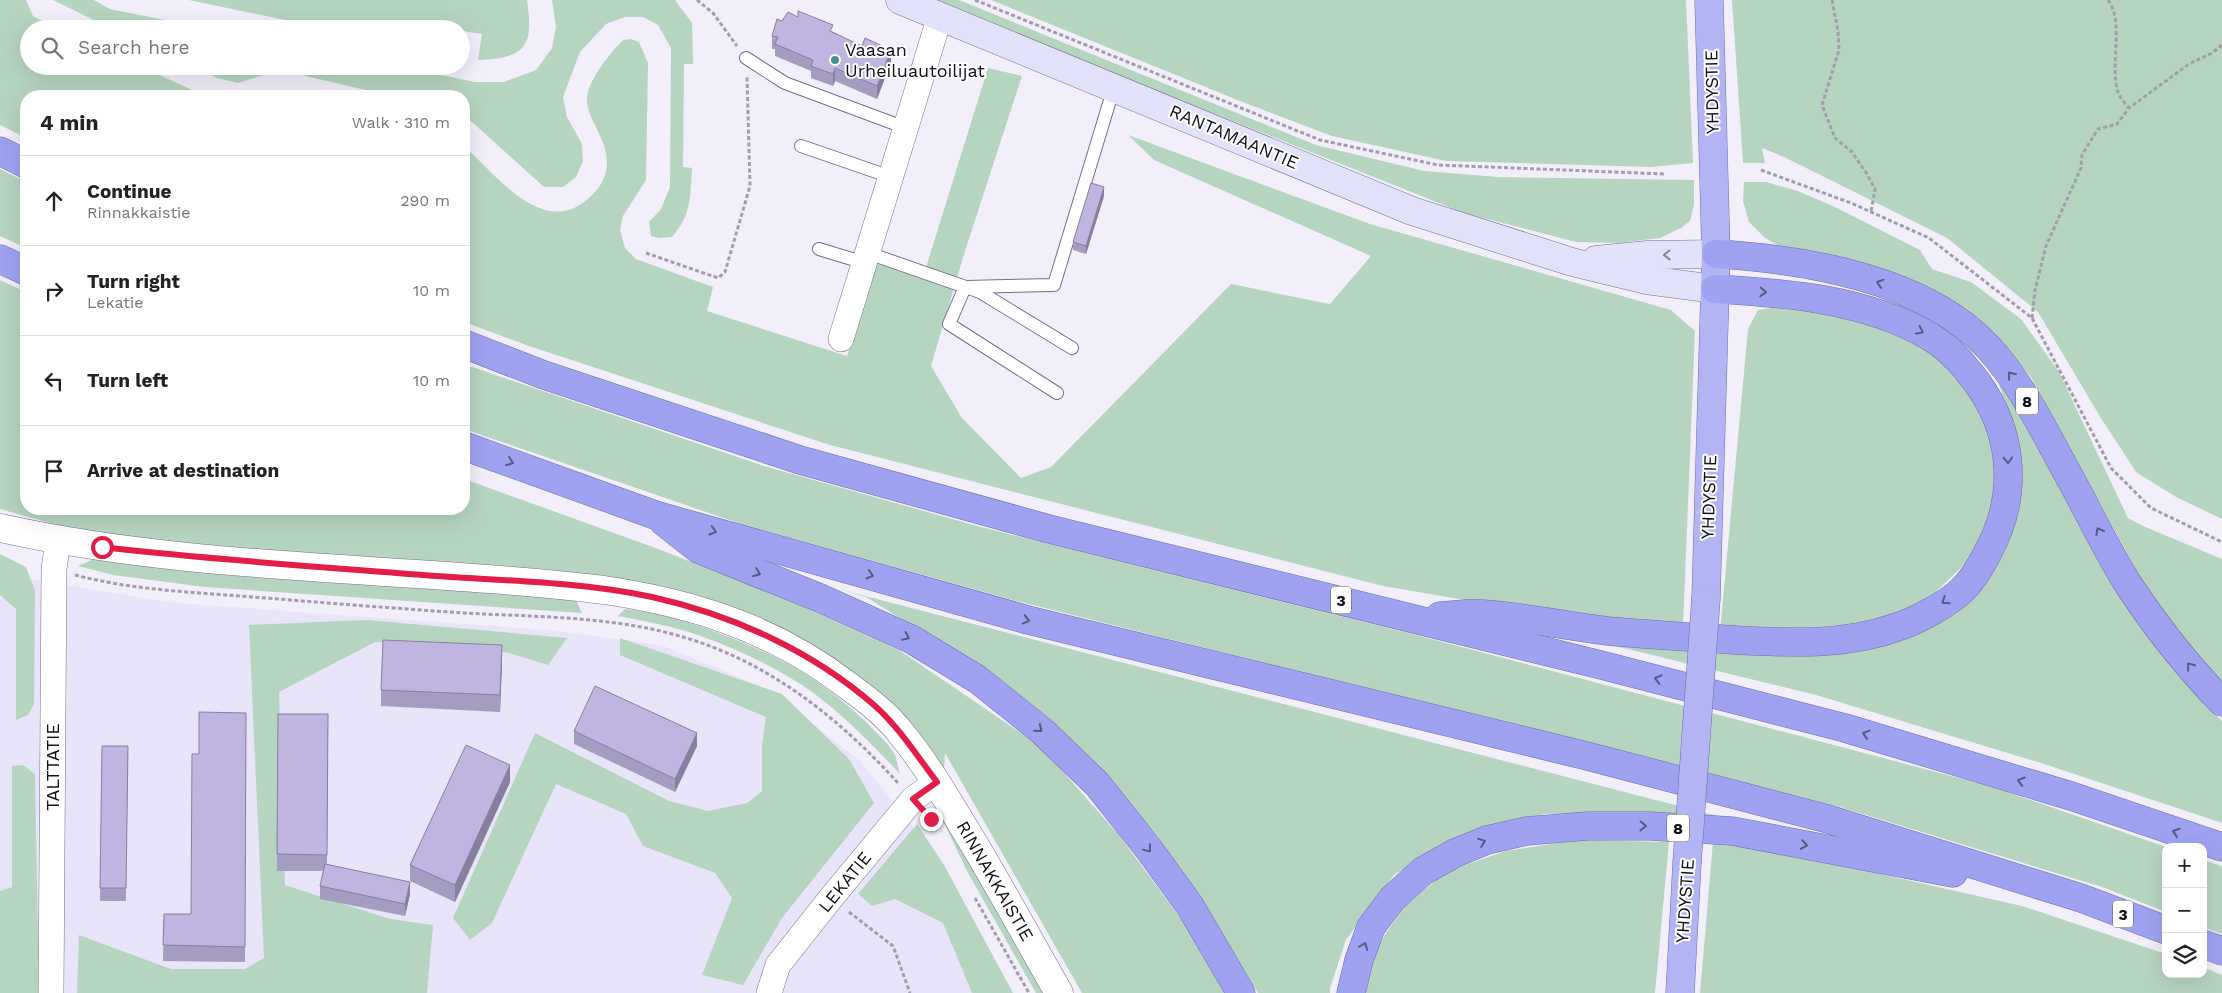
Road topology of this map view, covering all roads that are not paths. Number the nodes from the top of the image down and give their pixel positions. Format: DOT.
graph roads {
  1 [pos="900,0"];
  2 [pos="1710,0"];
  3 [pos="940,16"];
  4 [pos="746,58"];
  5 [pos="1114,88"];
  6 [pos="906,128"];
  7 [pos="801,146"];
  8 [pos="0,152"];
  9 [pos="20,161"];
  10 [pos="891,177"];
  11 [pos="819,249"];
  12 [pos="1716,254"];
  13 [pos="866,258"];
  14 [pos="0,259"];
  15 [pos="1572,262"];
  16 [pos="20,268"];
  17 [pos="965,287"];
  18 [pos="1715,290"];
  19 [pos="841,339"];
  20 [pos="470,346"];
  21 [pos="1072,348"];
  22 [pos="1057,393"];
  23 [pos="470,448"];
  24 [pos="655,514"];
  25 [pos="0,528"];
  26 [pos="58,541"];
  27 [pos="1410,617"];
  28 [pos="2222,702"];
  29 [pos="937,782"];
  30 [pos="2222,847"];
  31 [pos="2081,898"];
  32 [pos="2162,928"];
  33 [pos="2207,945"];
  34 [pos="2222,951"];
  35 [pos="51,993"];
  36 [pos="769,993"];
  37 [pos="1059,993"];
  38 [pos="1241,993"];
  39 [pos="1351,993"];
  40 [pos="1680,993"];
  1 -- 3 [label="main road, RANTAMAANTIE"];
  2 -- 12 [label="highway, YHDYSTIE / 8"];
  3 -- 5 [label="main road, RANTAMAANTIE"];
  3 -- 6 [label="street"];
  4 -- 6 [label="lane"];
  5 -- 15 [label="main road, RANTAMAANTIE"];
  5 -- 17 [label="lane"];
  6 -- 10 [label="street"];
  7 -- 10 [label="lane"];
  8 -- 9 [label="highway"];
  10 -- 13 [label="street"];
  11 -- 13 [label="lane"];
  12 -- 15 [label="main road, RANTAMAANTIE, one-way"];
  12 -- 18 [label="highway, YHDYSTIE / 8"];
  28 -- 12 [label="highway, 8, one-way"];
  13 -- 17 [label="lane"];
  13 -- 19 [label="street"];
  14 -- 16 [label="highway"];
  15 -- 18 [label="main road, RANTAMAANTIE"];
  17 -- 21 [label="lane"];
  17 -- 22 [label="lane"];
  18 -- 27 [label="highway, one-way"];
  18 -- 40 [label="highway, YHDYSTIE / 8, bridge"];
  20 -- 27 [label="highway, 3"];
  23 -- 24 [label="highway, 3, one-way"];
  24 -- 31 [label="highway, 3, one-way"];
  24 -- 38 [label="highway, one-way"];
  25 -- 26 [label="street, RINNAKKAISTIE"];
  26 -- 29 [label="street, RINNAKKAISTIE"];
  26 -- 35 [label="street, TALTTATIE"];
  30 -- 27 [label="highway, 3, one-way"];
  29 -- 36 [label="street, LEKATIE"];
  29 -- 37 [label="street, RINNAKKAISTIE"];
  31 -- 32 [label="highway, 3"];
  39 -- 31 [label="highway, 8, one-way"];
  33 -- 34 [label="highway"];
}
